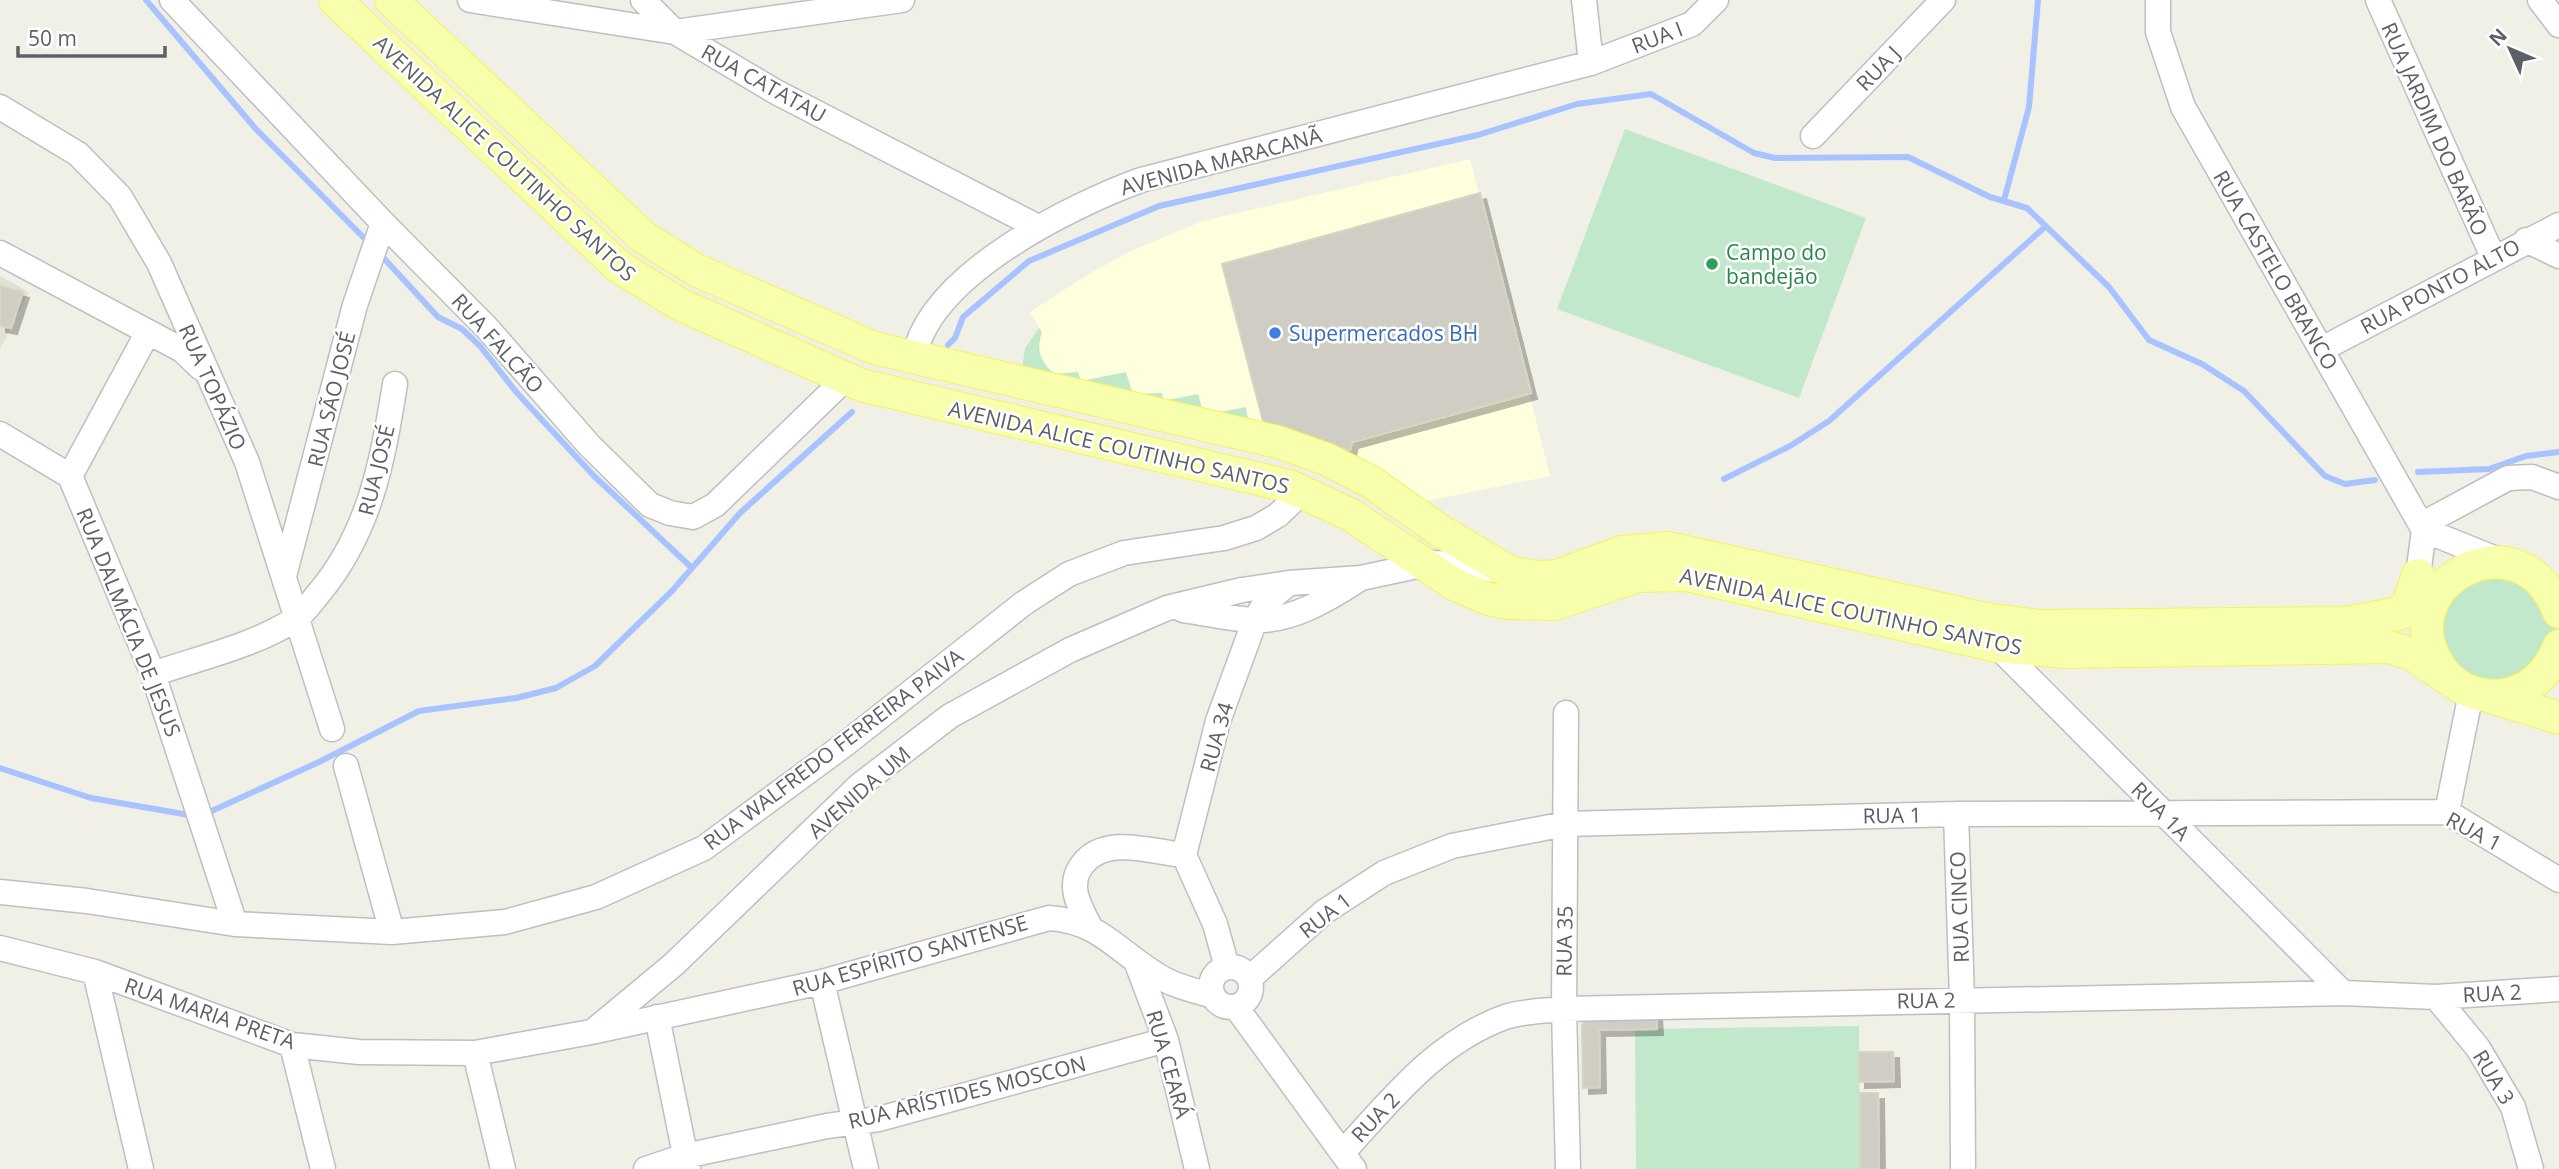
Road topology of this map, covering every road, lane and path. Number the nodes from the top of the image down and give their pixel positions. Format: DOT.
graph roads {
  1 [pos="172,0"];
  2 [pos="335,0"];
  3 [pos="391,0"];
  4 [pos="470,0"];
  5 [pos="643,0"];
  6 [pos="902,0"];
  7 [pos="1584,0"];
  8 [pos="1716,0"];
  9 [pos="1942,0"];
  10 [pos="2158,0"];
  11 [pos="2378,0"];
  12 [pos="2540,0"];
  13 [pos="2559,25"];
  14 [pos="675,32"];
  15 [pos="1591,63"];
  16 [pos="0,107"];
  17 [pos="1813,135"];
  18 [pos="383,223"];
  19 [pos="2559,225"];
  20 [pos="1038,228"];
  21 [pos="2526,240"];
  22 [pos="0,253"];
  23 [pos="2559,256"];
  24 [pos="2493,257"];
  25 [pos="148,332"];
  26 [pos="2322,349"];
  27 [pos="914,359"];
  28 [pos="204,371"];
  29 [pos="845,379"];
  30 [pos="395,384"];
  31 [pos="0,434"];
  32 [pos="70,476"];
  33 [pos="2559,487"];
  34 [pos="1303,491"];
  35 [pos="2422,527"];
  36 [pos="2501,561"];
  37 [pos="1423,565"];
  38 [pos="1511,573"];
  39 [pos="284,576"];
  40 [pos="1361,578"];
  41 [pos="1289,583"];
  42 [pos="2428,593"];
  43 [pos="1167,608"];
  44 [pos="2559,612"];
  45 [pos="296,619"];
  46 [pos="1255,620"];
  47 [pos="2000,634"];
  48 [pos="2559,646"];
  49 [pos="153,674"];
  50 [pos="2470,689"];
  51 [pos="1566,713"];
  52 [pos="2559,718"];
  53 [pos="332,729"];
  54 [pos="346,766"];
  55 [pos="2163,813"];
  56 [pos="2447,813"];
  57 [pos="1956,814"];
  58 [pos="1565,824"];
  59 [pos="1184,855"];
  60 [pos="2559,880"];
  61 [pos="0,892"];
  62 [pos="235,924"];
  63 [pos="1089,925"];
  64 [pos="392,932"];
  65 [pos="0,948"];
  66 [pos="1136,961"];
  67 [pos="1227,967"];
  68 [pos="95,972"];
  69 [pos="1250,978"];
  70 [pos="822,982"];
  71 [pos="2559,989"];
  72 [pos="2343,993"];
  73 [pos="1213,996"];
  74 [pos="2436,997"];
  75 [pos="1962,999"];
  76 [pos="1236,1007"];
  77 [pos="1564,1009"];
  78 [pos="657,1017"];
  79 [pos="591,1032"];
  80 [pos="1166,1040"];
  81 [pos="292,1045"];
  82 [pos="475,1053"];
  83 [pos="857,1123"];
  84 [pos="1349,1160"];
  85 [pos="686,1163"];
  86 [pos="141,1169"];
  87 [pos="323,1169"];
  88 [pos="503,1169"];
  89 [pos="646,1169"];
  90 [pos="866,1169"];
  91 [pos="1197,1169"];
  92 [pos="1568,1169"];
  93 [pos="1963,1169"];
  94 [pos="2531,1169"];
  1 -- 18 [label="street, RUA FALCÃO"];
  2 -- 29 [label="main road, AVENIDA ALICE COUTINHO SANTOS"];
  3 -- 27 [label="main road, AVENIDA ALICE COUTINHO SANTOS"];
  4 -- 14 [label="street, RUA CATATAU"];
  5 -- 14 [label="street"];
  6 -- 14 [label="street"];
  7 -- 15 [label="street"];
  8 -- 15 [label="street, RUA I"];
  9 -- 17 [label="street, RUA J"];
  10 -- 26 [label="street, RUA CASTELO BRANCO"];
  11 -- 24 [label="street, RUA JARDIM DO BARÃO"];
  12 -- 13 [label="street"];
  14 -- 20 [label="street, RUA CATATAU"];
  15 -- 20 [label="street, AVENIDA MARACANÃ"];
  16 -- 28 [label="street, RUA TOPÁZIO"];
  18 -- 29 [label="street, RUA FALCÃO"];
  18 -- 39 [label="street, RUA SÃO JOSÉ"];
  19 -- 21 [label="street, RUA PONTO ALTO"];
  20 -- 27 [label="street, AVENIDA MARACANÃ"];
  21 -- 23 [label="street"];
  21 -- 24 [label="street, RUA PONTO ALTO"];
  22 -- 25 [label="street"];
  24 -- 26 [label="street, RUA PONTO ALTO"];
  25 -- 28 [label="street"];
  25 -- 32 [label="street"];
  26 -- 35 [label="street, RUA CASTELO BRANCO"];
  27 -- 38 [label="main road, AVENIDA ALICE COUTINHO SANTOS"];
  28 -- 39 [label="street, RUA TOPÁZIO"];
  29 -- 34 [label="main road, AVENIDA ALICE COUTINHO SANTOS"];
  30 -- 45 [label="street, RUA JOSÉ"];
  31 -- 32 [label="street"];
  32 -- 49 [label="street, RUA DALMÁCIA DE JESUS"];
  33 -- 35 [label="street"];
  34 -- 37 [label="main road, AVENIDA ALICE COUTINHO SANTOS"];
  34 -- 64 [label="street, RUA WALFREDO FERREIRA PAIVA"];
  35 -- 36 [label="street"];
  35 -- 42 [label="street"];
  36 -- 42 [label="main road"];
  36 -- 44 [label="main road"];
  37 -- 38 [label="street, AVENIDA UM"];
  37 -- 40 [label="street, AVENIDA UM"];
  37 -- 47 [label="main road, AVENIDA ALICE COUTINHO SANTOS"];
  38 -- 47 [label="main road, AVENIDA ALICE COUTINHO SANTOS"];
  39 -- 45 [label="street, RUA TOPÁZIO"];
  40 -- 41 [label="street, AVENIDA UM"];
  40 -- 46 [label="street, AVENIDA UM"];
  41 -- 43 [label="street, AVENIDA UM"];
  41 -- 46 [label="street, RUA 34"];
  42 -- 47 [label="main road, AVENIDA ALICE COUTINHO SANTOS"];
  42 -- 50 [label="main road"];
  43 -- 46 [label="street, AVENIDA UM"];
  43 -- 79 [label="street, AVENIDA UM"];
  45 -- 49 [label="street"];
  45 -- 53 [label="street, RUA TOPÁZIO"];
  46 -- 59 [label="street, RUA 34"];
  47 -- 50 [label="main road, AVENIDA ALICE COUTINHO SANTOS"];
  47 -- 55 [label="street, RUA 1A"];
  48 -- 50 [label="main road"];
  49 -- 62 [label="street, RUA DALMÁCIA DE JESUS"];
  50 -- 52 [label="main road, AVENIDA ALICE COUTINHO SANTOS"];
  50 -- 56 [label="street"];
  51 -- 58 [label="street, RUA 35"];
  54 -- 64 [label="street"];
  55 -- 56 [label="street, RUA 1"];
  55 -- 57 [label="street, RUA 1"];
  55 -- 72 [label="street, RUA 1A"];
  56 -- 60 [label="street, RUA 1"];
  57 -- 58 [label="street, RUA 1"];
  57 -- 75 [label="street, RUA CINCO"];
  58 -- 69 [label="street, RUA 1"];
  58 -- 77 [label="street, RUA 35"];
  59 -- 63 [label="street"];
  59 -- 67 [label="street"];
  61 -- 62 [label="street, RUA WALFREDO FERREIRA PAIVA"];
  62 -- 64 [label="street, RUA WALFREDO FERREIRA PAIVA"];
  63 -- 66 [label="street, RUA ESPÍRITO SANTENSE"];
  63 -- 70 [label="street, RUA ESPÍRITO SANTENSE"];
  65 -- 68 [label="street, RUA MARIA PRETA"];
  66 -- 73 [label="street, RUA ESPÍRITO SANTENSE"];
  66 -- 80 [label="street, RUA CEARÁ"];
  67 -- 69 [label="street"];
  67 -- 73 [label="street"];
  68 -- 81 [label="street, RUA MARIA PRETA"];
  68 -- 86 [label="street"];
  69 -- 76 [label="street"];
  70 -- 78 [label="street, RUA ESPÍRITO SANTENSE"];
  70 -- 83 [label="street"];
  71 -- 74 [label="street, RUA 2"];
  72 -- 74 [label="street, RUA 2"];
  72 -- 75 [label="street, RUA 2"];
  73 -- 76 [label="street"];
  74 -- 94 [label="street, RUA 3"];
  75 -- 77 [label="street, RUA 2"];
  75 -- 93 [label="street, RUA CINCO"];
  76 -- 84 [label="street"];
  77 -- 84 [label="street, RUA 2"];
  77 -- 92 [label="street, RUA 35"];
  78 -- 79 [label="street, RUA ESPÍRITO SANTENSE"];
  78 -- 85 [label="street"];
  79 -- 82 [label="street, RUA MARIA PRETA"];
  80 -- 83 [label="street, RUA ARÍSTIDES MOSCON"];
  80 -- 91 [label="street, RUA CEARÁ"];
  81 -- 82 [label="street, RUA MARIA PRETA"];
  81 -- 87 [label="street"];
  82 -- 88 [label="street"];
  83 -- 85 [label="street, RUA ARÍSTIDES MOSCON"];
  83 -- 90 [label="street"];
  85 -- 89 [label="street, RUA ARÍSTIDES MOSCON"];
}
